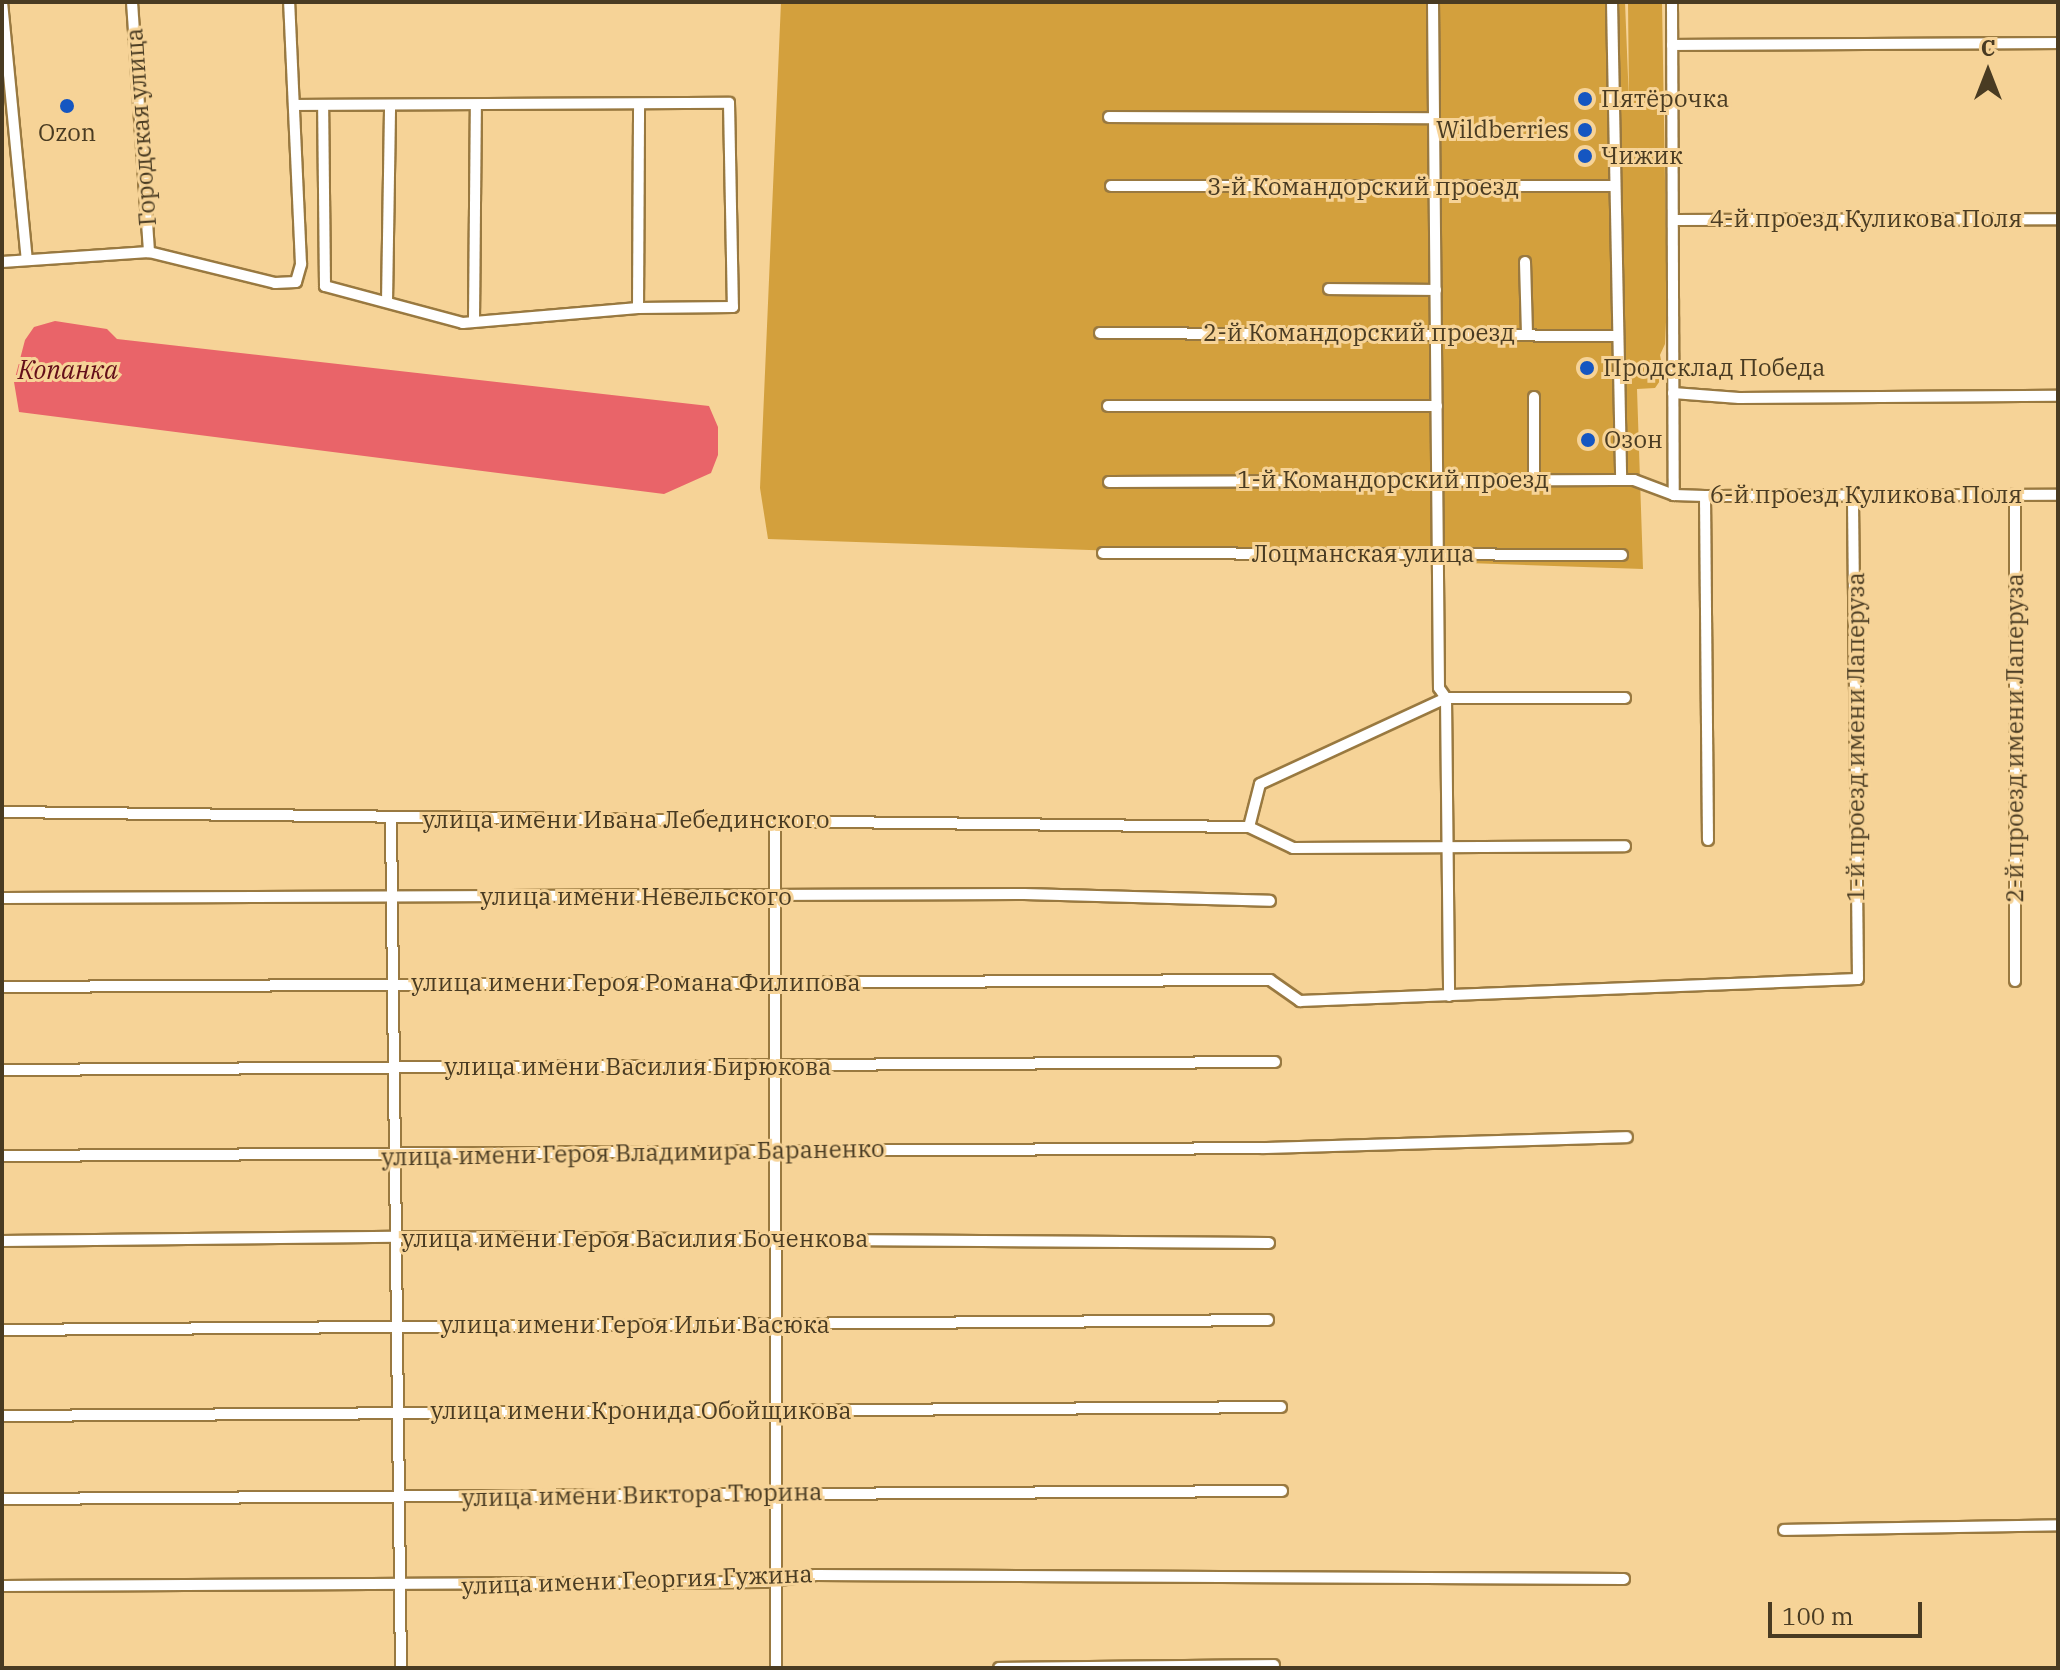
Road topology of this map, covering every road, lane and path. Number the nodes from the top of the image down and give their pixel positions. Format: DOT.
graph roads {
  1 [pos="2,2"];
  2 [pos="132,2"];
  3 [pos="289,2"];
  4 [pos="1433,2"];
  5 [pos="1612,2"];
  6 [pos="1672,2"];
  7 [pos="2058,43"];
  8 [pos="1672,45"];
  9 [pos="639,104"];
  10 [pos="295,105"];
  11 [pos="476,105"];
  12 [pos="323,106"];
  13 [pos="390,106"];
  14 [pos="1109,117"];
  15 [pos="1434,118"];
  16 [pos="1111,186"];
  17 [pos="1614,186"];
  18 [pos="1434,187"];
  19 [pos="2058,219"];
  20 [pos="1673,220"];
  21 [pos="149,252"];
  22 [pos="27,260"];
  23 [pos="2,262"];
  24 [pos="1525,262"];
  25 [pos="1329,289"];
  26 [pos="1436,290"];
  27 [pos="387,302"];
  28 [pos="638,308"];
  29 [pos="474,321"];
  30 [pos="1100,333"];
  31 [pos="1527,333"];
  32 [pos="1436,334"];
  33 [pos="1618,336"];
  34 [pos="1673,393"];
  35 [pos="2058,396"];
  36 [pos="1534,397"];
  37 [pos="1108,406"];
  38 [pos="1437,406"];
  39 [pos="1437,479"];
  40 [pos="1534,479"];
  41 [pos="1621,480"];
  42 [pos="1109,482"];
  43 [pos="1674,495"];
  44 [pos="1853,495"];
  45 [pos="2015,495"];
  46 [pos="2058,495"];
  47 [pos="1705,496"];
  48 [pos="1103,553"];
  49 [pos="1438,555"];
  50 [pos="1622,555"];
  51 [pos="1446,698"];
  52 [pos="1625,698"];
  53 [pos="2,812"];
  54 [pos="391,818"];
  55 [pos="775,821"];
  56 [pos="1249,827"];
  57 [pos="1708,840"];
  58 [pos="1625,846"];
  59 [pos="1446,847"];
  60 [pos="776,896"];
  61 [pos="2,898"];
  62 [pos="392,899"];
  63 [pos="1270,901"];
  64 [pos="2015,981"];
  65 [pos="775,982"];
  66 [pos="393,985"];
  67 [pos="2,987"];
  68 [pos="1449,996"];
  69 [pos="1275,1062"];
  70 [pos="775,1066"];
  71 [pos="394,1069"];
  72 [pos="2,1070"];
  73 [pos="1627,1137"];
  74 [pos="775,1152"];
  75 [pos="2,1156"];
  76 [pos="395,1156"];
  77 [pos="396,1237"];
  78 [pos="776,1240"];
  79 [pos="2,1241"];
  80 [pos="1269,1243"];
  81 [pos="1268,1320"];
  82 [pos="776,1324"];
  83 [pos="397,1326"];
  84 [pos="2,1330"];
  85 [pos="1281,1407"];
  86 [pos="776,1410"];
  87 [pos="398,1413"];
  88 [pos="2,1416"];
  89 [pos="1282,1491"];
  90 [pos="776,1496"];
  91 [pos="399,1498"];
  92 [pos="2,1499"];
  93 [pos="2058,1525"];
  94 [pos="1784,1530"];
  95 [pos="1624,1579"];
  96 [pos="776,1581"];
  97 [pos="2,1586"];
  98 [pos="400,1586"];
  99 [pos="1274,1665"];
  100 [pos="401,1668"];
  101 [pos="776,1668"];
  102 [pos="999,1668"];
  1 -- 22 [label="street"];
  2 -- 21 [label="street, Городская улица"];
  3 -- 10 [label="street"];
  4 -- 15 [label="street"];
  5 -- 17 [label="street"];
  6 -- 8 [label="street"];
  7 -- 8 [label="street"];
  8 -- 20 [label="street"];
  9 -- 11 [label="street"];
  9 -- 28 [label="street"];
  9 -- 28 [label="street"];
  10 -- 12 [label="street"];
  10 -- 21 [label="street"];
  11 -- 13 [label="street"];
  11 -- 29 [label="street"];
  12 -- 13 [label="street"];
  12 -- 27 [label="street"];
  13 -- 27 [label="street"];
  14 -- 15 [label="street"];
  15 -- 18 [label="street"];
  16 -- 18 [label="street, 3-й Командорский проезд"];
  17 -- 18 [label="street, 3-й Командорский проезд"];
  17 -- 33 [label="street"];
  18 -- 26 [label="street"];
  19 -- 20 [label="street, 4-й проезд Куликова Поля"];
  20 -- 34 [label="street"];
  21 -- 22 [label="street"];
  22 -- 23 [label="street"];
  24 -- 31 [label="street"];
  25 -- 26 [label="street"];
  26 -- 32 [label="street"];
  27 -- 29 [label="street"];
  28 -- 29 [label="street"];
  30 -- 32 [label="street, 2-й Командорский проезд"];
  31 -- 32 [label="street, 2-й Командорский проезд"];
  31 -- 33 [label="street, 2-й Командорский проезд"];
  32 -- 38 [label="street"];
  33 -- 41 [label="street"];
  34 -- 35 [label="street"];
  34 -- 43 [label="street"];
  36 -- 40 [label="street"];
  37 -- 38 [label="street"];
  38 -- 39 [label="street"];
  39 -- 40 [label="street, 1-й Командорский проезд"];
  39 -- 42 [label="street, 1-й Командорский проезд"];
  39 -- 49 [label="street"];
  40 -- 41 [label="street, 1-й Командорский проезд"];
  41 -- 43 [label="street, 1-й Командорский проезд"];
  43 -- 47 [label="street, 6-й проезд Куликова Поля"];
  44 -- 45 [label="street, 6-й проезд Куликова Поля"];
  44 -- 47 [label="street, 6-й проезд Куликова Поля"];
  44 -- 68 [label="street, 1-й проезд имени Лаперуза"];
  45 -- 46 [label="street, 6-й проезд Куликова Поля"];
  45 -- 64 [label="street, 2-й проезд имени Лаперуза"];
  47 -- 57 [label="street"];
  48 -- 49 [label="street, Лоцманская улица"];
  49 -- 50 [label="street, Лоцманская улица"];
  49 -- 51 [label="street"];
  51 -- 52 [label="street"];
  51 -- 56 [label="street"];
  51 -- 59 [label="street"];
  53 -- 54 [label="street, улица имени Ивана Лебединского"];
  54 -- 55 [label="street, улица имени Ивана Лебединского"];
  54 -- 62 [label="street"];
  55 -- 56 [label="street, улица имени Ивана Лебединского"];
  55 -- 60 [label="street"];
  56 -- 59 [label="street"];
  58 -- 59 [label="street"];
  59 -- 68 [label="street"];
  60 -- 62 [label="street, улица имени Невельского"];
  60 -- 63 [label="street, улица имени Невельского"];
  60 -- 65 [label="street"];
  61 -- 62 [label="street, улица имени Невельского"];
  62 -- 66 [label="street"];
  65 -- 66 [label="street, улица имени Героя Романа Филипова"];
  65 -- 68 [label="street, улица имени Героя Романа Филипова"];
  65 -- 70 [label="street"];
  66 -- 67 [label="street, улица имени Героя Романа Филипова"];
  66 -- 71 [label="street"];
  69 -- 70 [label="street, улица имени Василия Бирюкова"];
  70 -- 71 [label="street, улица имени Василия Бирюкова"];
  70 -- 74 [label="street"];
  71 -- 72 [label="street, улица имени Василия Бирюкова"];
  71 -- 76 [label="street"];
  73 -- 74 [label="street, улица имени Героя Владимира Бараненко"];
  74 -- 76 [label="street, улица имени Героя Владимира Бараненко"];
  74 -- 78 [label="street"];
  75 -- 76 [label="street, улица имени Героя Владимира Бараненко"];
  76 -- 77 [label="street"];
  77 -- 78 [label="street, улица имени Героя Василия Боченкова"];
  77 -- 79 [label="street, улица имени Героя Василия Боченкова"];
  77 -- 83 [label="street"];
  78 -- 80 [label="street, улица имени Героя Василия Боченкова"];
  78 -- 82 [label="street"];
  81 -- 82 [label="street, улица имени Героя Ильи Васюка"];
  82 -- 83 [label="street, улица имени Героя Ильи Васюка"];
  82 -- 86 [label="street"];
  83 -- 84 [label="street, улица имени Героя Ильи Васюка"];
  83 -- 87 [label="street"];
  85 -- 86 [label="street, улица имени Кронида Обойщикова"];
  86 -- 87 [label="street, улица имени Кронида Обойщикова"];
  86 -- 90 [label="street"];
  87 -- 88 [label="street, улица имени Кронида Обойщикова"];
  87 -- 91 [label="street"];
  89 -- 90 [label="street, улица имени Виктора Тюрина"];
  90 -- 91 [label="street, улица имени Виктора Тюрина"];
  90 -- 96 [label="street"];
  91 -- 92 [label="street, улица имени Виктора Тюрина"];
  91 -- 98 [label="street"];
  93 -- 94 [label="street"];
  95 -- 96 [label="street, улица имени Георгия Гужина"];
  96 -- 98 [label="street, улица имени Георгия Гужина"];
  96 -- 101 [label="street"];
  97 -- 98 [label="street, улица имени Георгия Гужина"];
  98 -- 100 [label="street"];
  99 -- 102 [label="street"];
}
